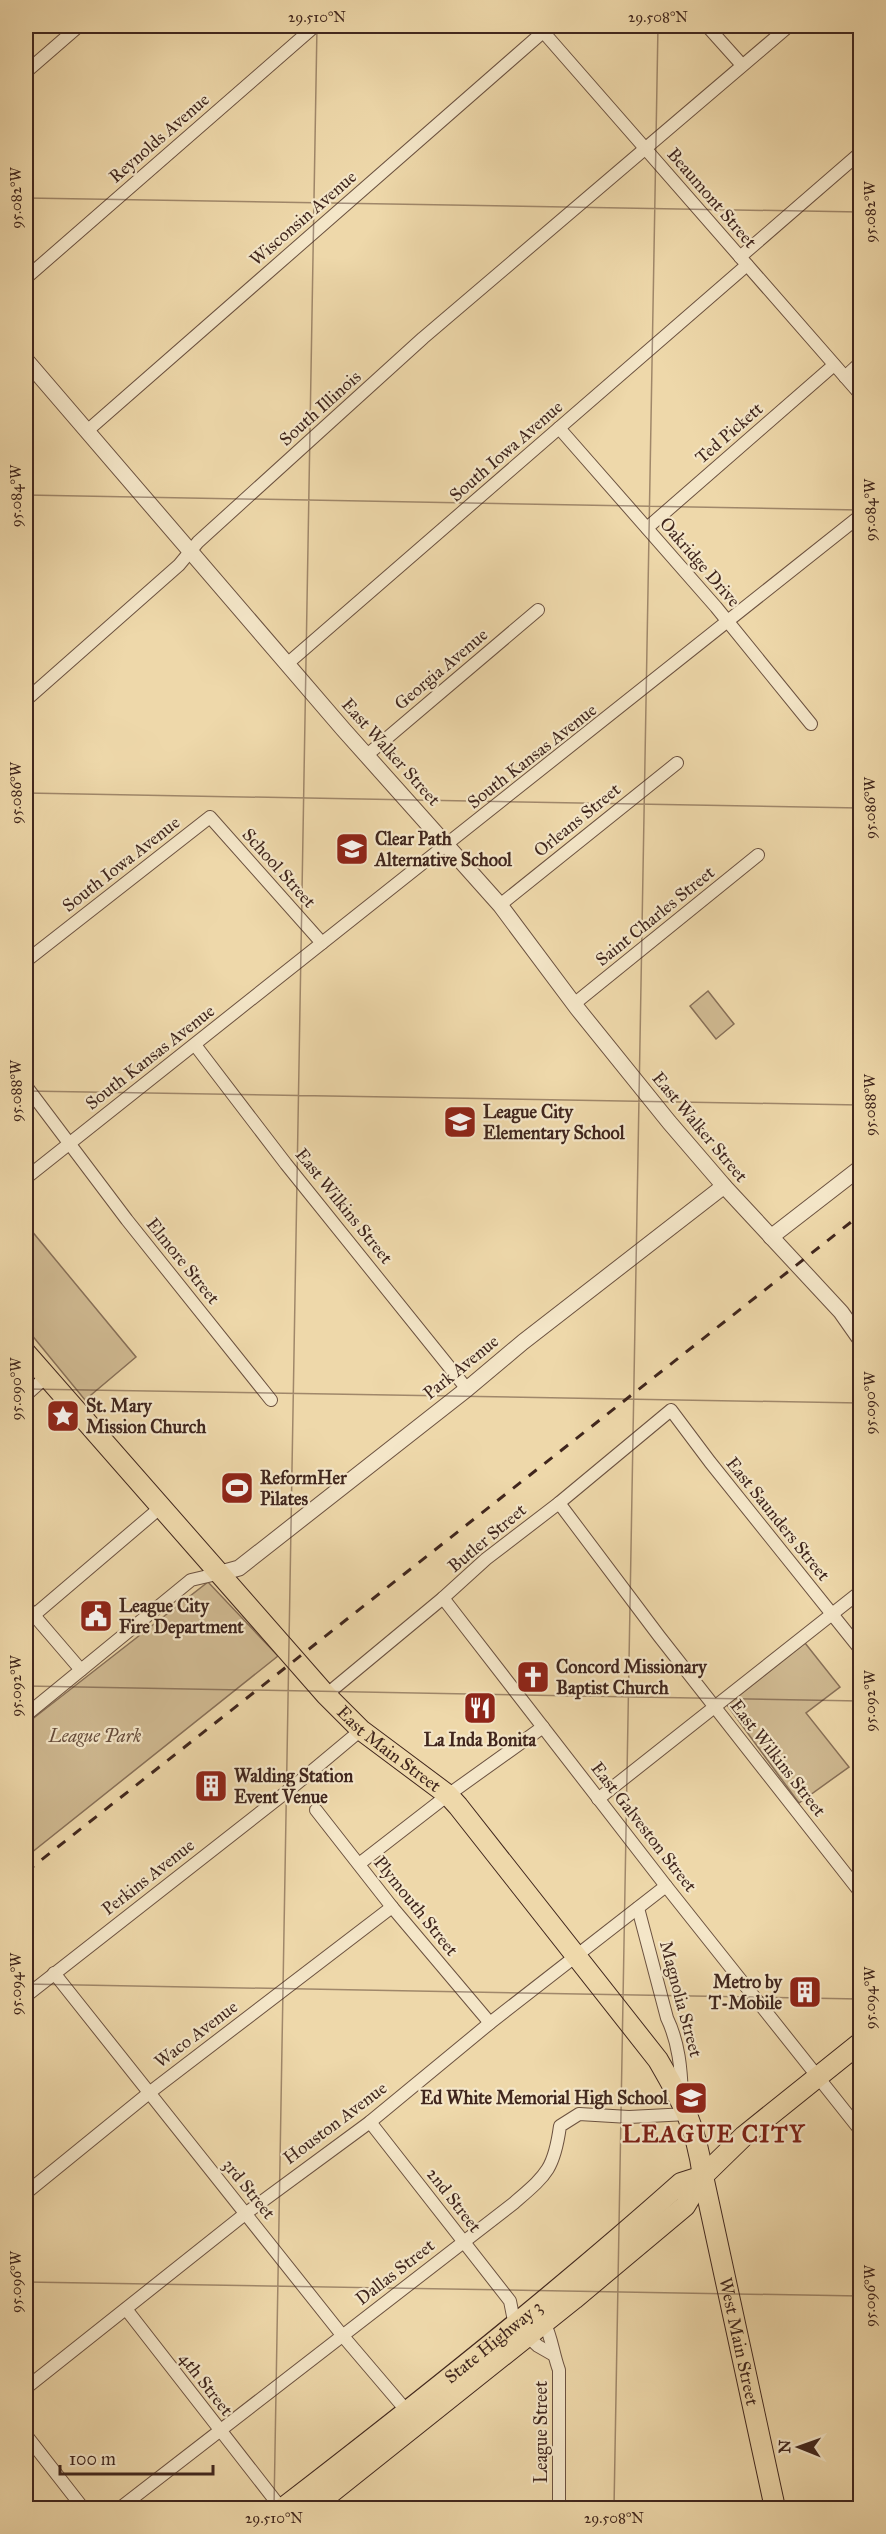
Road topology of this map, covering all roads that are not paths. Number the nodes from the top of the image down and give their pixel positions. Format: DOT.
graph roads {
  1 [pos="79,26"];
  2 [pos="315,26"];
  3 [pos="707,26"];
  4 [pos="789,26"];
  5 [pos="541,29"];
  6 [pos="742,64"];
  7 [pos="26,72"];
  8 [pos="644,149"];
  9 [pos="861,153"];
  10 [pos="744,261"];
  11 [pos="26,278"];
  12 [pos="26,360"];
  13 [pos="861,363"];
  14 [pos="834,365"];
  15 [pos="845,377"];
  16 [pos="861,394"];
  17 [pos="559,428"];
  18 [pos="87,431"];
  19 [pos="861,516"];
  20 [pos="647,528"];
  21 [pos="191,552"];
  22 [pos="538,610"];
  23 [pos="729,623"];
  24 [pos="288,664"];
  25 [pos="26,700"];
  26 [pos="811,724"];
  27 [pos="367,755"];
  28 [pos="677,763"];
  29 [pos="210,817"];
  30 [pos="449,845"];
  31 [pos="758,855"];
  32 [pos="500,905"];
  33 [pos="322,943"];
  34 [pos="26,961"];
  35 [pos="574,1004"];
  36 [pos="195,1045"];
  37 [pos="26,1086"];
  38 [pos="69,1144"];
  39 [pos="861,1168"];
  40 [pos="26,1178"];
  41 [pos="724,1186"];
  42 [pos="771,1237"];
  43 [pos="861,1339"];
  44 [pos="26,1353"];
  45 [pos="46,1377"];
  46 [pos="467,1389"];
  47 [pos="26,1395"];
  48 [pos="271,1400"];
  49 [pos="671,1410"];
  50 [pos="559,1503"];
  51 [pos="161,1507"];
  52 [pos="220,1573"];
  53 [pos="861,1592"];
  54 [pos="443,1598"];
  55 [pos="28,1614"];
  56 [pos="832,1614"];
  57 [pos="861,1649"];
  58 [pos="81,1670"];
  59 [pos="326,1695"];
  60 [pos="714,1706"];
  61 [pos="26,1715"];
  62 [pos="543,1727"];
  63 [pos="361,1730"];
  64 [pos="448,1795"];
  65 [pos="598,1798"];
  66 [pos="316,1810"];
  67 [pos="359,1864"];
  68 [pos="666,1886"];
  69 [pos="861,1892"];
  70 [pos="392,1907"];
  71 [pos="638,1908"];
  72 [pos="575,1956"];
  73 [pos="54,1973"];
  74 [pos="26,1996"];
  75 [pos="490,2023"];
  76 [pos="861,2043"];
  77 [pos="818,2076"];
  78 [pos="149,2093"];
  79 [pos="685,2107"];
  80 [pos="370,2122"];
  81 [pos="861,2130"];
  82 [pos="703,2176"];
  83 [pos="26,2193"];
  84 [pos="245,2214"];
  85 [pos="464,2241"];
  86 [pos="510,2301"];
  87 [pos="126,2309"];
  88 [pos="530,2323"];
  89 [pos="342,2335"];
  90 [pos="552,2354"];
  91 [pos="26,2388"];
  92 [pos="413,2418"];
  93 [pos="219,2430"];
  94 [pos="26,2435"];
  95 [pos="83,2508"];
  96 [pos="120,2508"];
  97 [pos="282,2508"];
  98 [pos="312,2508"];
  99 [pos="559,2508"];
  100 [pos="775,2508"];
  1 -- 7 [label="street"];
  2 -- 11 [label="street, Reynolds Avenue"];
  3 -- 6 [label="street"];
  4 -- 6 [label="street, South Illinois"];
  5 -- 8 [label="street, Beaumont Street"];
  5 -- 18 [label="street, Wisconsin Avenue"];
  6 -- 8 [label="street, South Illinois"];
  8 -- 10 [label="street, Beaumont Street"];
  8 -- 21 [label="street, South Illinois"];
  9 -- 10 [label="street, South Iowa Avenue"];
  10 -- 14 [label="street, Beaumont Street"];
  10 -- 17 [label="street, South Iowa Avenue"];
  12 -- 18 [label="street, East Walker Street"];
  13 -- 15 [label="street"];
  14 -- 15 [label="street, Beaumont Street"];
  14 -- 20 [label="street, Ted Pickett"];
  15 -- 16 [label="street, Beaumont Street"];
  17 -- 20 [label="street, Oakridge Drive"];
  17 -- 24 [label="street, South Iowa Avenue"];
  18 -- 21 [label="street, East Walker Street"];
  19 -- 23 [label="street, South Kansas Avenue"];
  20 -- 23 [label="street, Oakridge Drive"];
  21 -- 24 [label="street, East Walker Street"];
  21 -- 25 [label="street, South Illinois"];
  22 -- 27 [label="street, Georgia Avenue"];
  23 -- 26 [label="street, Oakridge Drive"];
  23 -- 30 [label="street, South Kansas Avenue"];
  24 -- 27 [label="street, East Walker Street"];
  27 -- 30 [label="street, East Walker Street"];
  28 -- 32 [label="street, Orleans Street"];
  29 -- 33 [label="street, School Street"];
  29 -- 34 [label="street, South Iowa Avenue"];
  30 -- 32 [label="street, East Walker Street"];
  30 -- 33 [label="street, South Kansas Avenue"];
  31 -- 35 [label="street, Saint Charles Street"];
  32 -- 35 [label="street, East Walker Street"];
  33 -- 36 [label="street, South Kansas Avenue"];
  35 -- 41 [label="street, East Walker Street"];
  36 -- 38 [label="street, South Kansas Avenue"];
  36 -- 46 [label="street, East Wilkins Street"];
  37 -- 38 [label="street, Elmore Street"];
  38 -- 40 [label="street, South Kansas Avenue"];
  38 -- 48 [label="street, Elmore Street"];
  39 -- 42 [label="street"];
  41 -- 42 [label="street, East Walker Street"];
  41 -- 46 [label="street, Park Avenue"];
  42 -- 43 [label="street, East Walker Street"];
  44 -- 45 [label="main road, East Main Street"];
  45 -- 47 [label="street"];
  45 -- 51 [label="main road, East Main Street"];
  46 -- 52 [label="street, Park Avenue"];
  49 -- 50 [label="street, Butler Street"];
  49 -- 56 [label="street, East Saunders Street"];
  50 -- 54 [label="street, Butler Street"];
  50 -- 60 [label="street, East Wilkins Street"];
  51 -- 52 [label="main road, East Main Street"];
  51 -- 55 [label="street"];
  52 -- 58 [label="street"];
  52 -- 59 [label="main road, East Main Street"];
  53 -- 56 [label="street"];
  54 -- 59 [label="street, Butler Street"];
  54 -- 62 [label="street, East Galveston Street"];
  55 -- 58 [label="street"];
  56 -- 57 [label="street, East Saunders Street"];
  56 -- 60 [label="street"];
  58 -- 61 [label="street"];
  59 -- 63 [label="main road, East Main Street"];
  60 -- 65 [label="street"];
  60 -- 69 [label="street, East Wilkins Street"];
  62 -- 64 [label="street"];
  62 -- 65 [label="street, East Galveston Street"];
  63 -- 64 [label="main road, East Main Street"];
  63 -- 73 [label="street, Perkins Avenue"];
  64 -- 67 [label="street"];
  64 -- 72 [label="main road, East Main Street"];
  65 -- 68 [label="street, East Galveston Street"];
  66 -- 67 [label="street, Plymouth Street"];
  67 -- 70 [label="street, Plymouth Street"];
  68 -- 71 [label="street, Houston Avenue"];
  68 -- 77 [label="street, East Galveston Street"];
  70 -- 75 [label="street, Plymouth Street"];
  70 -- 78 [label="street, Waco Avenue"];
  71 -- 72 [label="street, Houston Avenue"];
  71 -- 79 [label="street, Magnolia Street"];
  72 -- 75 [label="street, Houston Avenue"];
  72 -- 79 [label="main road, East Main Street"];
  73 -- 74 [label="street, Perkins Avenue"];
  73 -- 78 [label="street, 3rd Street"];
  75 -- 80 [label="street, Houston Avenue"];
  76 -- 77 [label="main road, State Highway 3"];
  77 -- 81 [label="street, East Galveston Street"];
  77 -- 82 [label="main road, State Highway 3"];
  78 -- 83 [label="street, Waco Avenue"];
  78 -- 84 [label="street, 3rd Street"];
  79 -- 82 [label="main road, East Main Street"];
  79 -- 85 [label="street, Dallas Street"];
  80 -- 84 [label="street, Houston Avenue"];
  80 -- 85 [label="street, 2nd Street"];
  82 -- 88 [label="main road, State Highway 3"];
  82 -- 100 [label="main road, West Main Street"];
  84 -- 87 [label="street, Houston Avenue"];
  84 -- 89 [label="street, 3rd Street"];
  85 -- 86 [label="street, 2nd Street"];
  85 -- 89 [label="street, Dallas Street"];
  86 -- 88 [label="street, 2nd Street"];
  86 -- 88 [label="street, 2nd Street"];
  87 -- 91 [label="street, Houston Avenue"];
  87 -- 93 [label="street, 4th Street"];
  88 -- 90 [label="street"];
  88 -- 90 [label="street, League Street"];
  88 -- 92 [label="main road, State Highway 3"];
  89 -- 92 [label="street, 3rd Street"];
  89 -- 93 [label="street, Dallas Street"];
  90 -- 99 [label="street, League Street"];
  92 -- 97 [label="main road, State Highway 3"];
  92 -- 98 [label="main road, State Highway 3"];
  93 -- 96 [label="street, Dallas Street"];
  93 -- 97 [label="street, 4th Street"];
  94 -- 95 [label="street"];
}
